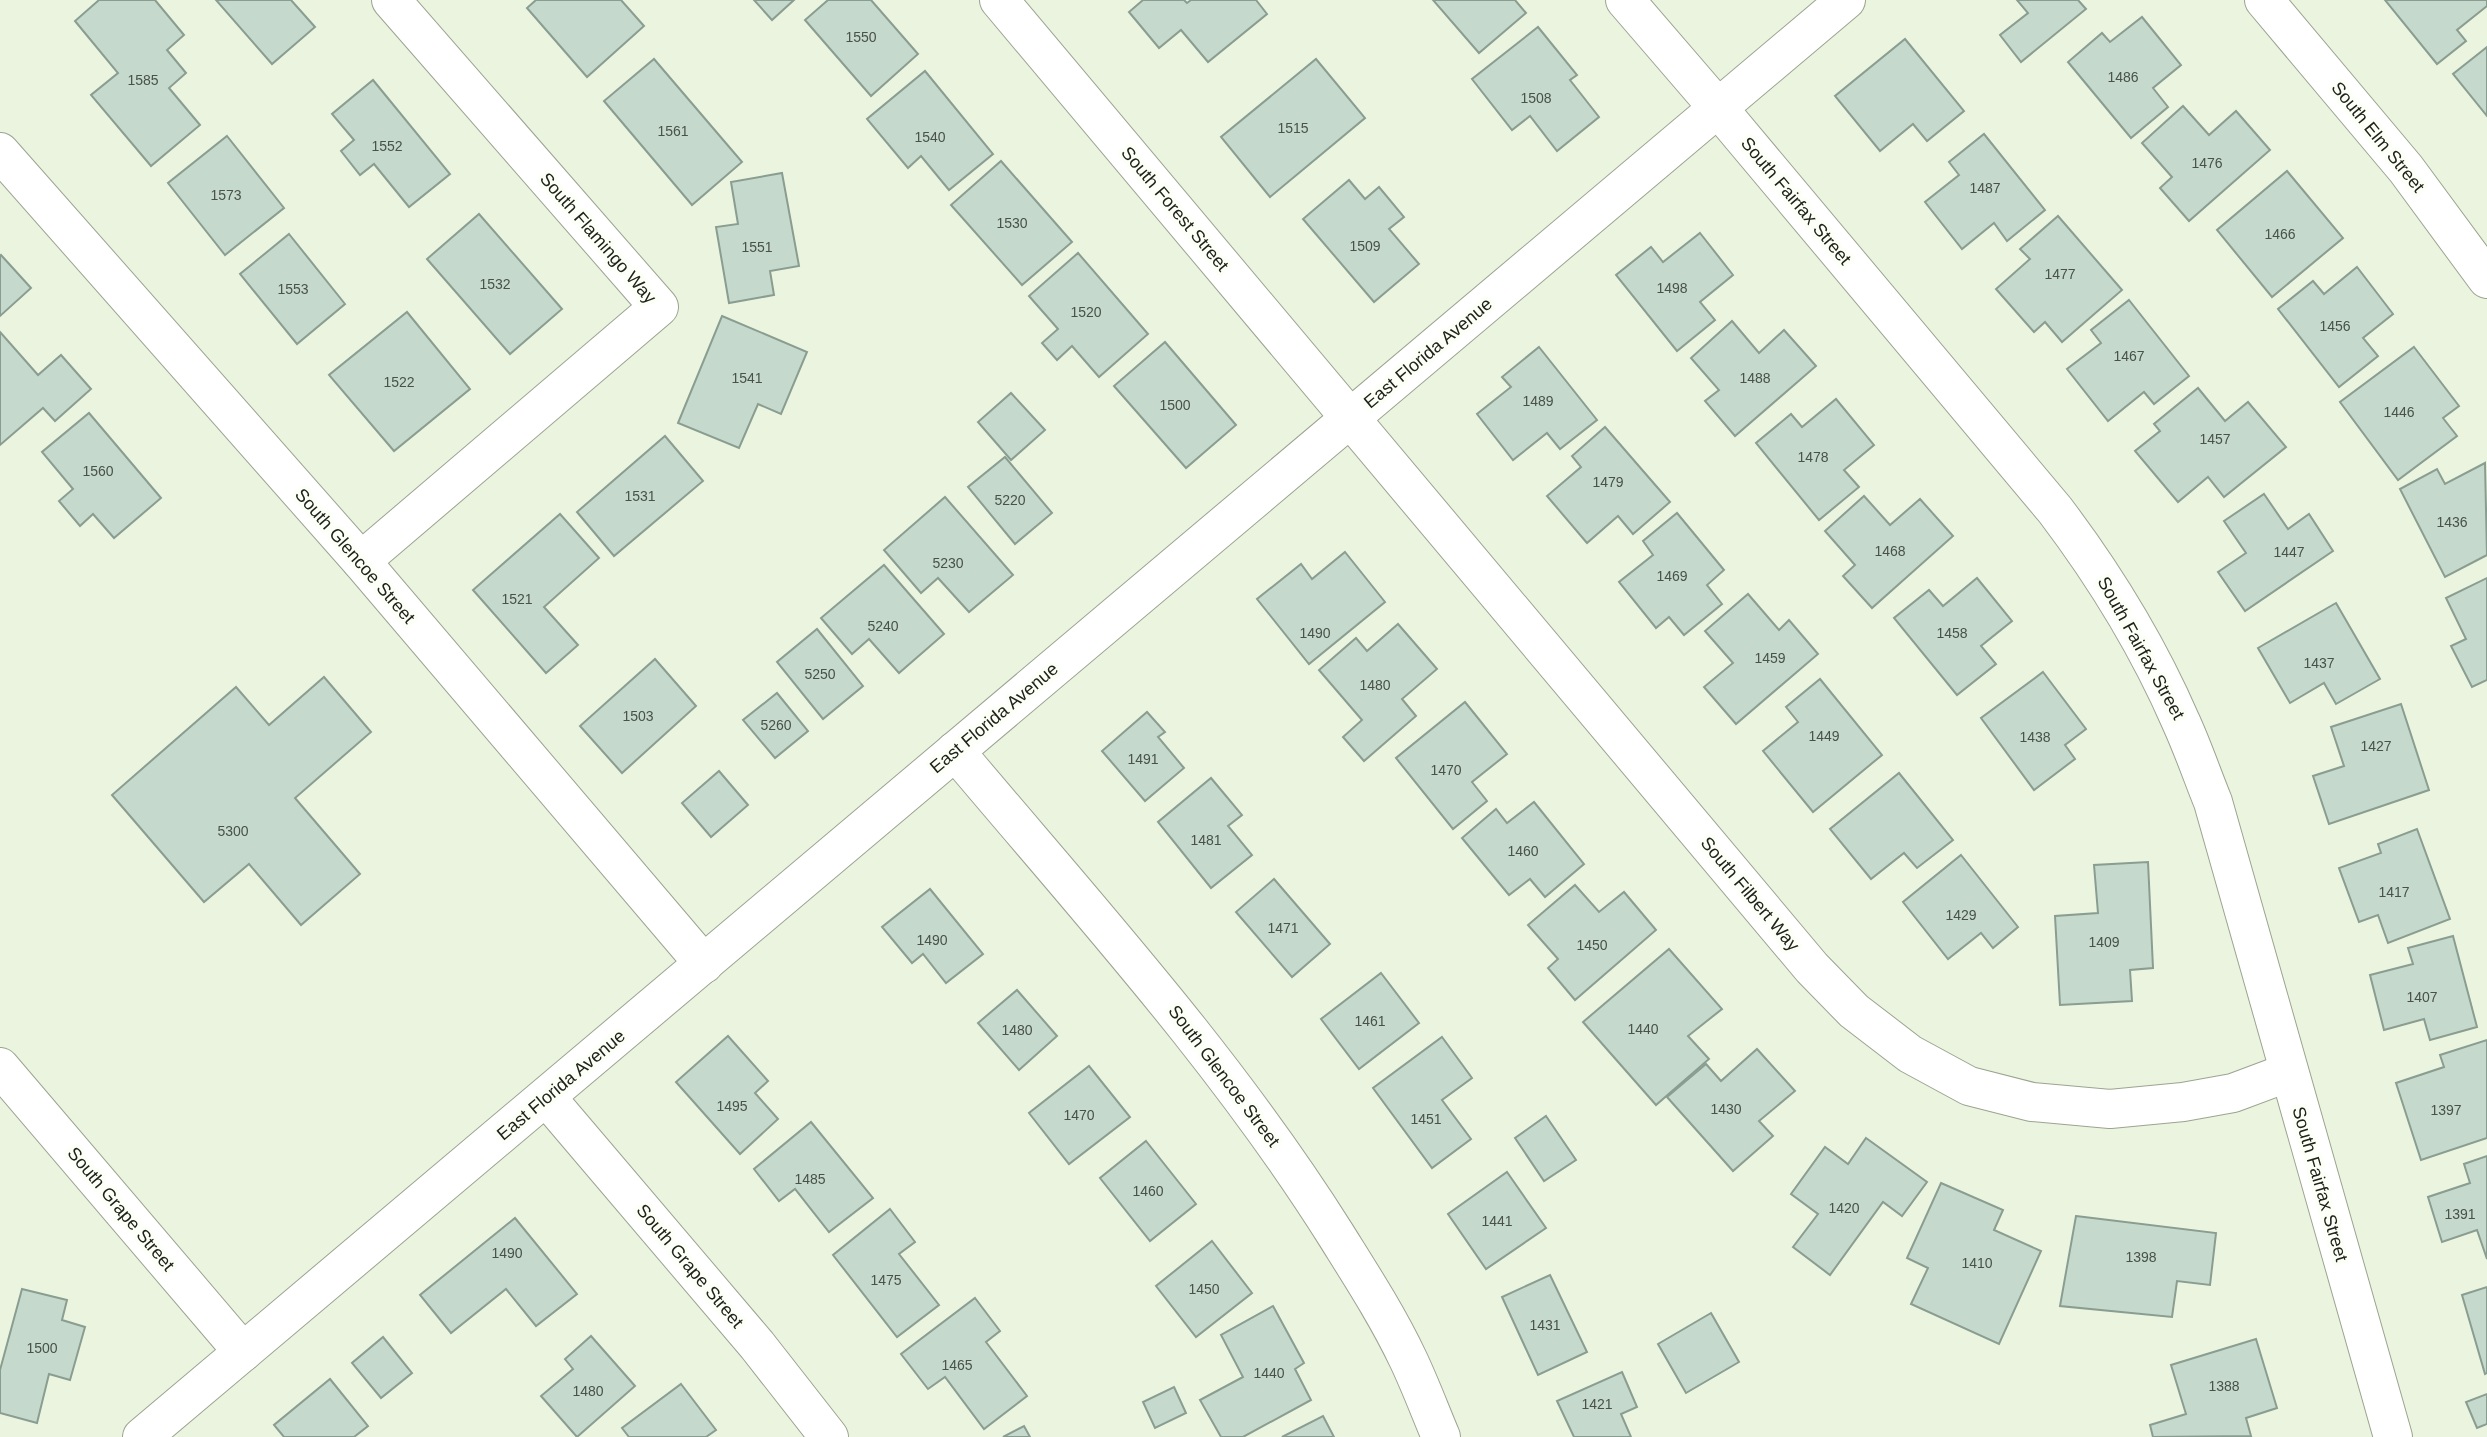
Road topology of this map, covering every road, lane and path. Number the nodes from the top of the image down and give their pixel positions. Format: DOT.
graph roads {
  1 [pos="391,0"];
  2 [pos="999,0"];
  3 [pos="1625,0"];
  4 [pos="1846,0"];
  5 [pos="2264,0"];
  6 [pos="1718,108"];
  7 [pos="0,152"];
  8 [pos="2487,279"];
  9 [pos="1351,418"];
  10 [pos="361,561"];
  11 [pos="955,751"];
  12 [pos="704,964"];
  13 [pos="0,1067"];
  14 [pos="2289,1072"];
  15 [pos="547,1098"];
  16 [pos="243,1352"];
  17 [pos="142,1437"];
  18 [pos="830,1437"];
  19 [pos="1440,1437"];
  20 [pos="2393,1437"];
  1 -- 10 [label="street, South Flamingo Way"];
  2 -- 9 [label="street, South Forest Street"];
  3 -- 6 [label="street, South Fairfax Street"];
  4 -- 6 [label="street, East Florida Avenue"];
  5 -- 8 [label="street, South Elm Street"];
  6 -- 9 [label="street, East Florida Avenue"];
  6 -- 14 [label="street, South Fairfax Street"];
  7 -- 10 [label="street, South Glencoe Street"];
  9 -- 11 [label="street, East Florida Avenue"];
  9 -- 14 [label="street, South Filbert Way"];
  10 -- 12 [label="street, South Glencoe Street"];
  11 -- 12 [label="street, East Florida Avenue"];
  11 -- 19 [label="street, South Glencoe Street"];
  12 -- 15 [label="street, East Florida Avenue"];
  13 -- 16 [label="street, South Grape Street"];
  14 -- 20 [label="street, South Fairfax Street"];
  15 -- 16 [label="street, East Florida Avenue"];
  15 -- 18 [label="street, South Grape Street"];
  16 -- 17 [label="street, East Florida Avenue"];
}
